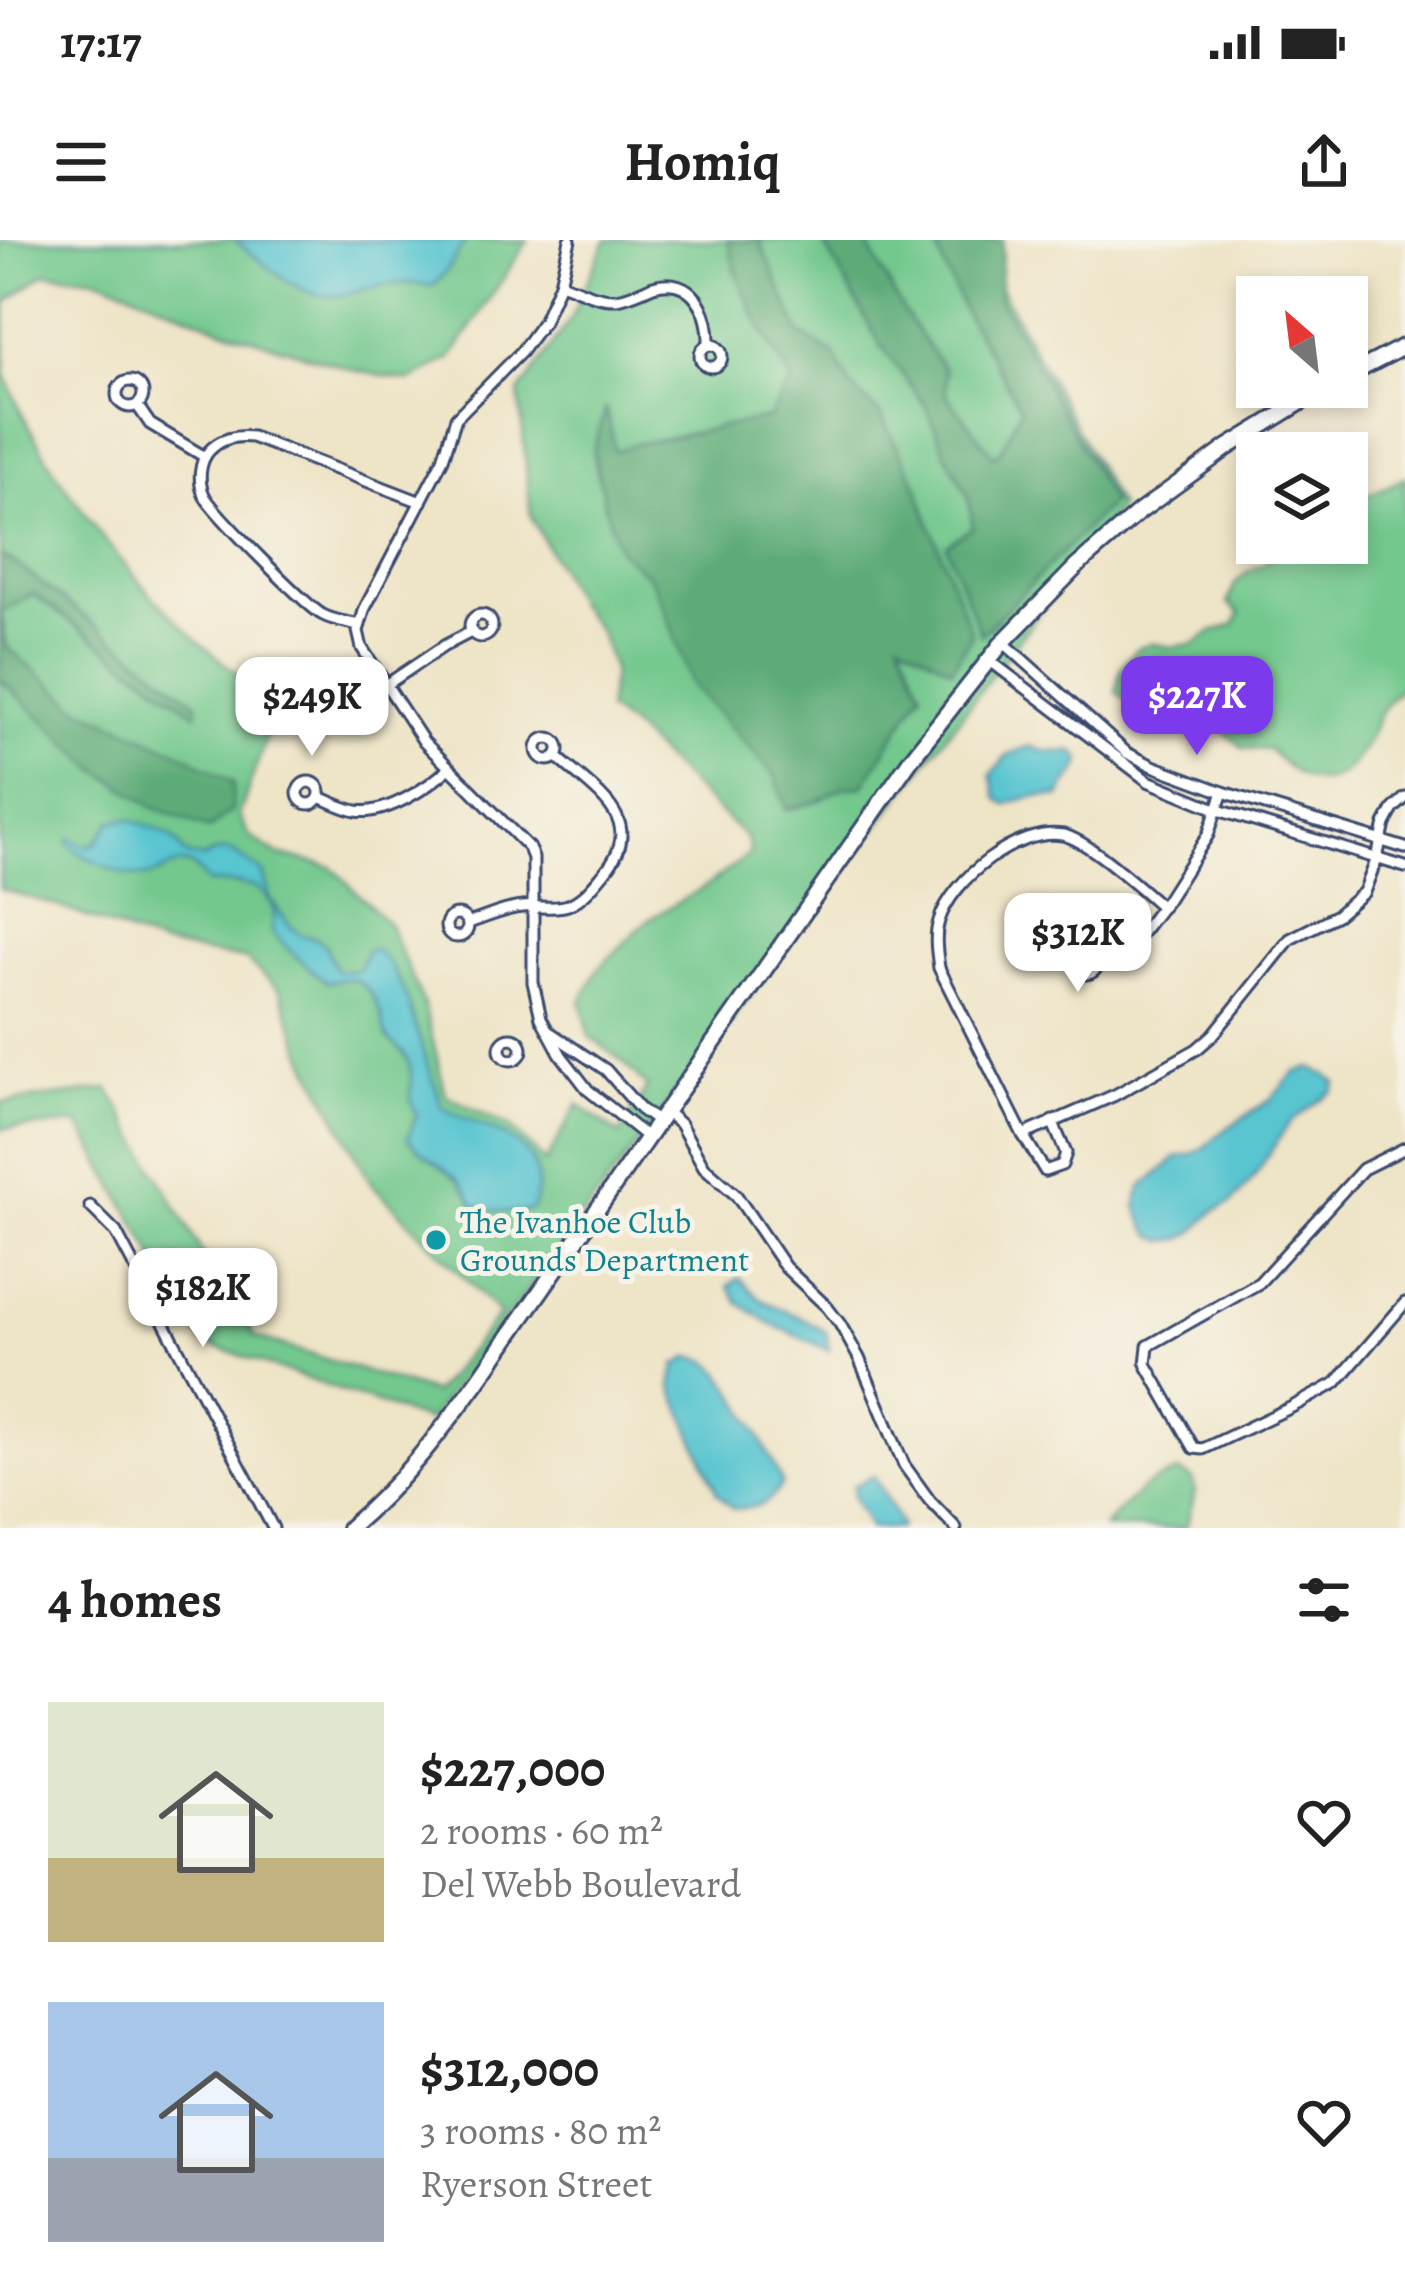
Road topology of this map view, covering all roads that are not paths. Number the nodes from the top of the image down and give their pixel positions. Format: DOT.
graph roads {
  1 [pos="570,240"];
  2 [pos="560,283"];
  3 [pos="709,345"];
  4 [pos="1405,346"];
  5 [pos="1368,365"];
  6 [pos="137,405"];
  7 [pos="1292,408"];
  8 [pos="205,457"];
  9 [pos="421,502"];
  10 [pos="359,625"];
  11 [pos="470,632"];
  12 [pos="1003,642"];
  13 [pos="989,660"];
  14 [pos="386,685"];
  15 [pos="556,756"];
  16 [pos="449,767"];
  17 [pos="1223,792"];
  18 [pos="320,797"];
  19 [pos="1405,797"];
  20 [pos="1218,810"];
  21 [pos="1381,841"];
  22 [pos="1405,848"];
  23 [pos="1377,858"];
  24 [pos="1405,867"];
  25 [pos="534,906"];
  26 [pos="1162,907"];
  27 [pos="468,923"];
  28 [pos="1098,961"];
  29 [pos="547,1029"];
  30 [pos="520,1044"];
  31 [pos="662,1117"];
  32 [pos="1052,1121"];
  33 [pos="1023,1135"];
  34 [pos="647,1138"];
  35 [pos="1405,1148"];
  36 [pos="90,1206"];
  37 [pos="1405,1304"];
  38 [pos="273,1528"];
  39 [pos="350,1528"];
  40 [pos="956,1528"];
  1 -- 2 [label="street"];
  2 -- 3 [label="street"];
  2 -- 9 [label="street"];
  4 -- 5 [label="main road"];
  6 -- 8 [label="street"];
  7 -- 12 [label="main road"];
  8 -- 9 [label="street"];
  8 -- 10 [label="street"];
  9 -- 10 [label="street"];
  10 -- 14 [label="street"];
  11 -- 14 [label="street"];
  12 -- 13 [label="main road"];
  12 -- 17 [label="street"];
  13 -- 20 [label="street"];
  13 -- 31 [label="main road"];
  14 -- 16 [label="street"];
  15 -- 25 [label="street"];
  16 -- 18 [label="street"];
  16 -- 25 [label="street"];
  17 -- 20 [label="street"];
  17 -- 21 [label="street"];
  19 -- 21 [label="street"];
  20 -- 23 [label="street"];
  20 -- 26 [label="street"];
  21 -- 22 [label="street"];
  21 -- 23 [label="street"];
  23 -- 24 [label="street"];
  23 -- 32 [label="street"];
  25 -- 27 [label="street"];
  25 -- 29 [label="street"];
  26 -- 28 [label="street"];
  26 -- 33 [label="street"];
  29 -- 30 [label="street"];
  29 -- 31 [label="street"];
  29 -- 34 [label="street"];
  31 -- 34 [label="main road"];
  31 -- 40 [label="street"];
  32 -- 33 [label="street"];
  32 -- 33 [label="street"];
  34 -- 39 [label="main road"];
  35 -- 37 [label="street"];
  36 -- 38 [label="street"];
}
